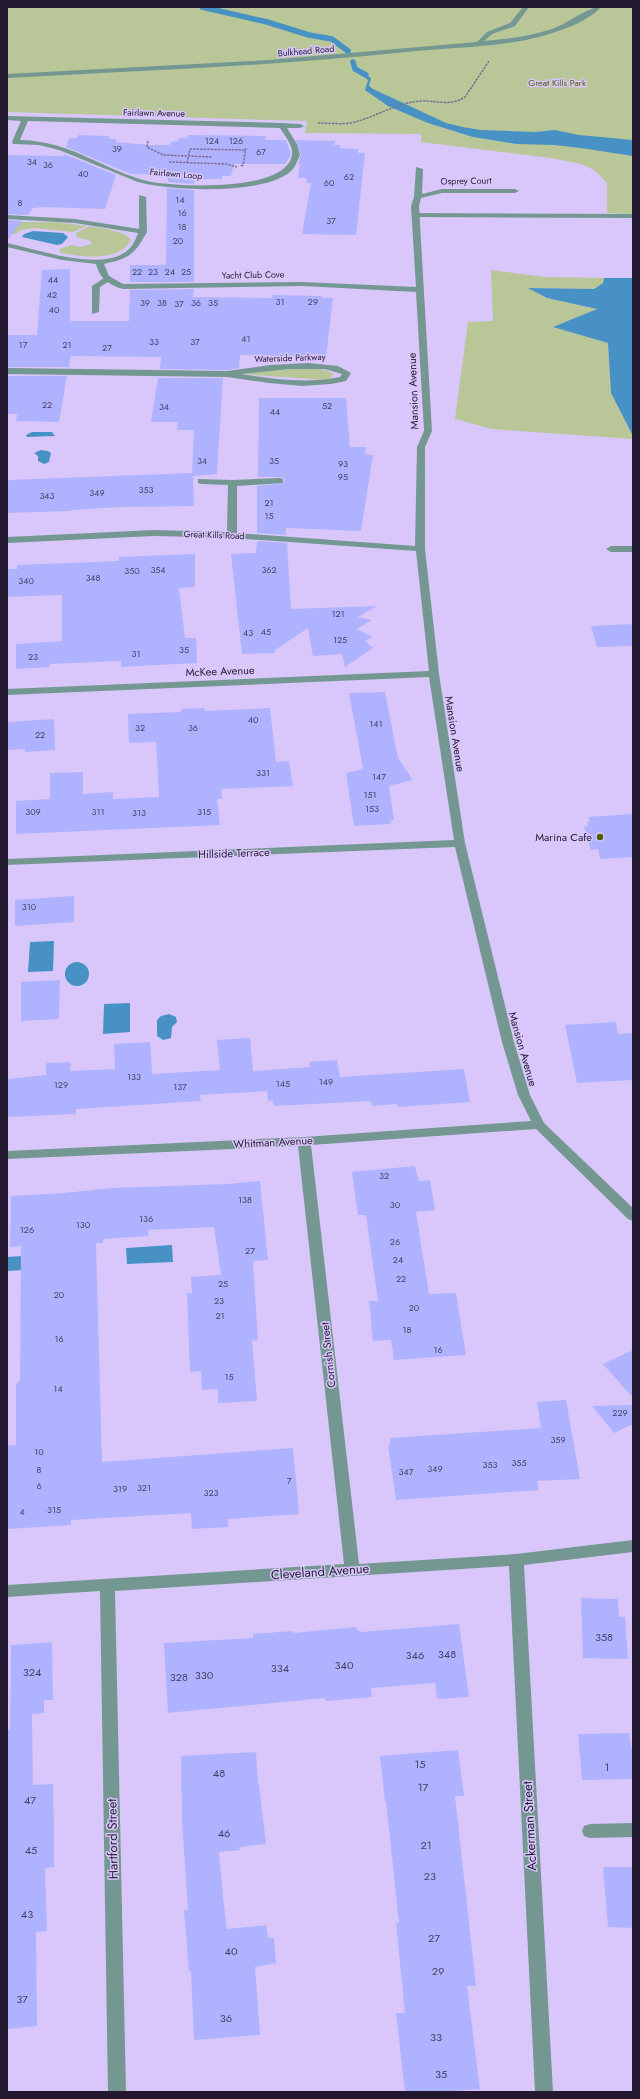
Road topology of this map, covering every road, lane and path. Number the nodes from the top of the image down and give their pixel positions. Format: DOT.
graph roads {
  1 [pos="526,7"];
  2 [pos="598,7"];
  3 [pos="506,40"];
  4 [pos="480,42"];
  5 [pos="7,76"];
  6 [pos="7,118"];
  7 [pos="25,119"];
  8 [pos="318,123"];
  9 [pos="282,125"];
  10 [pos="300,126"];
  11 [pos="148,141"];
  12 [pos="189,156"];
  13 [pos="212,157"];
  14 [pos="169,162"];
  15 [pos="187,163"];
  16 [pos="240,168"];
  17 [pos="244,169"];
  18 [pos="420,169"];
  19 [pos="515,191"];
  20 [pos="142,197"];
  21 [pos="416,206"];
  22 [pos="633,216"];
  23 [pos="7,217"];
  24 [pos="143,232"];
  25 [pos="7,245"];
  26 [pos="100,263"];
  27 [pos="107,280"];
  28 [pos="420,290"];
  29 [pos="95,312"];
  30 [pos="7,372"];
  31 [pos="227,374"];
  32 [pos="201,481"];
  33 [pos="280,481"];
  34 [pos="233,483"];
  35 [pos="232,535"];
  36 [pos="7,540"];
  37 [pos="420,549"];
  38 [pos="611,549"];
  39 [pos="633,549"];
  40 [pos="434,674"];
  41 [pos="7,692"];
  42 [pos="460,843"];
  43 [pos="7,862"];
  44 [pos="539,1126"];
  45 [pos="304,1141"];
  46 [pos="7,1155"];
  47 [pos="633,1216"];
  48 [pos="633,1546"];
  49 [pos="516,1560"];
  50 [pos="352,1569"];
  51 [pos="107,1585"];
  52 [pos="7,1591"];
  53 [pos="633,1830"];
  54 [pos="590,1831"];
  55 [pos="117,2092"];
  56 [pos="544,2092"];
  1 -- 4 [label="street"];
  2 -- 3 [label="street, Bulkhead Road"];
  3 -- 4 [label="street, Bulkhead Road"];
  3 -- 8 [label="path"];
  4 -- 5 [label="street, Bulkhead Road"];
  6 -- 7 [label="street, Fairlawn Avenue"];
  7 -- 9 [label="street, Fairlawn Avenue"];
  7 -- 9 [label="street, Fairlawn Loop"];
  9 -- 10 [label="street, Fairlawn Avenue"];
  11 -- 12 [label="path"];
  12 -- 13 [label="path"];
  12 -- 15 [label="path"];
  12 -- 16 [label="path"];
  14 -- 15 [label="path"];
  15 -- 16 [label="path"];
  16 -- 17 [label="path"];
  18 -- 21 [label="street"];
  19 -- 21 [label="street, Osprey Court"];
  20 -- 24 [label="street"];
  21 -- 22 [label="street"];
  21 -- 28 [label="street, Mansion Avenue"];
  23 -- 24 [label="street"];
  24 -- 26 [label="street"];
  25 -- 26 [label="street"];
  26 -- 27 [label="street"];
  27 -- 28 [label="street, Yacht Club Cove"];
  27 -- 29 [label="street"];
  28 -- 37 [label="street, Mansion Avenue"];
  30 -- 31 [label="street, Waterside Parkway"];
  31 -- 31 [label="street, Waterside Parkway"];
  32 -- 34 [label="street"];
  33 -- 34 [label="street"];
  34 -- 35 [label="street"];
  35 -- 36 [label="street, Great Kills Road"];
  35 -- 37 [label="street, Great Kills Road"];
  37 -- 40 [label="street, Mansion Avenue"];
  38 -- 39 [label="street"];
  40 -- 41 [label="street, McKee Avenue"];
  40 -- 42 [label="street, Mansion Avenue"];
  42 -- 43 [label="street, Hillside Terrace"];
  42 -- 44 [label="street, Mansion Avenue"];
  44 -- 45 [label="street, Whitman Avenue"];
  44 -- 47 [label="street, Mansion Avenue"];
  45 -- 46 [label="street, Whitman Avenue"];
  45 -- 50 [label="street, Cornish Street"];
  48 -- 49 [label="street, Cleveland Avenue"];
  49 -- 50 [label="street, Cleveland Avenue"];
  49 -- 56 [label="street, Ackerman Street"];
  50 -- 51 [label="street, Cleveland Avenue"];
  51 -- 52 [label="street, Cleveland Avenue"];
  51 -- 55 [label="street, Hartford Street"];
  53 -- 54 [label="street"];
}
